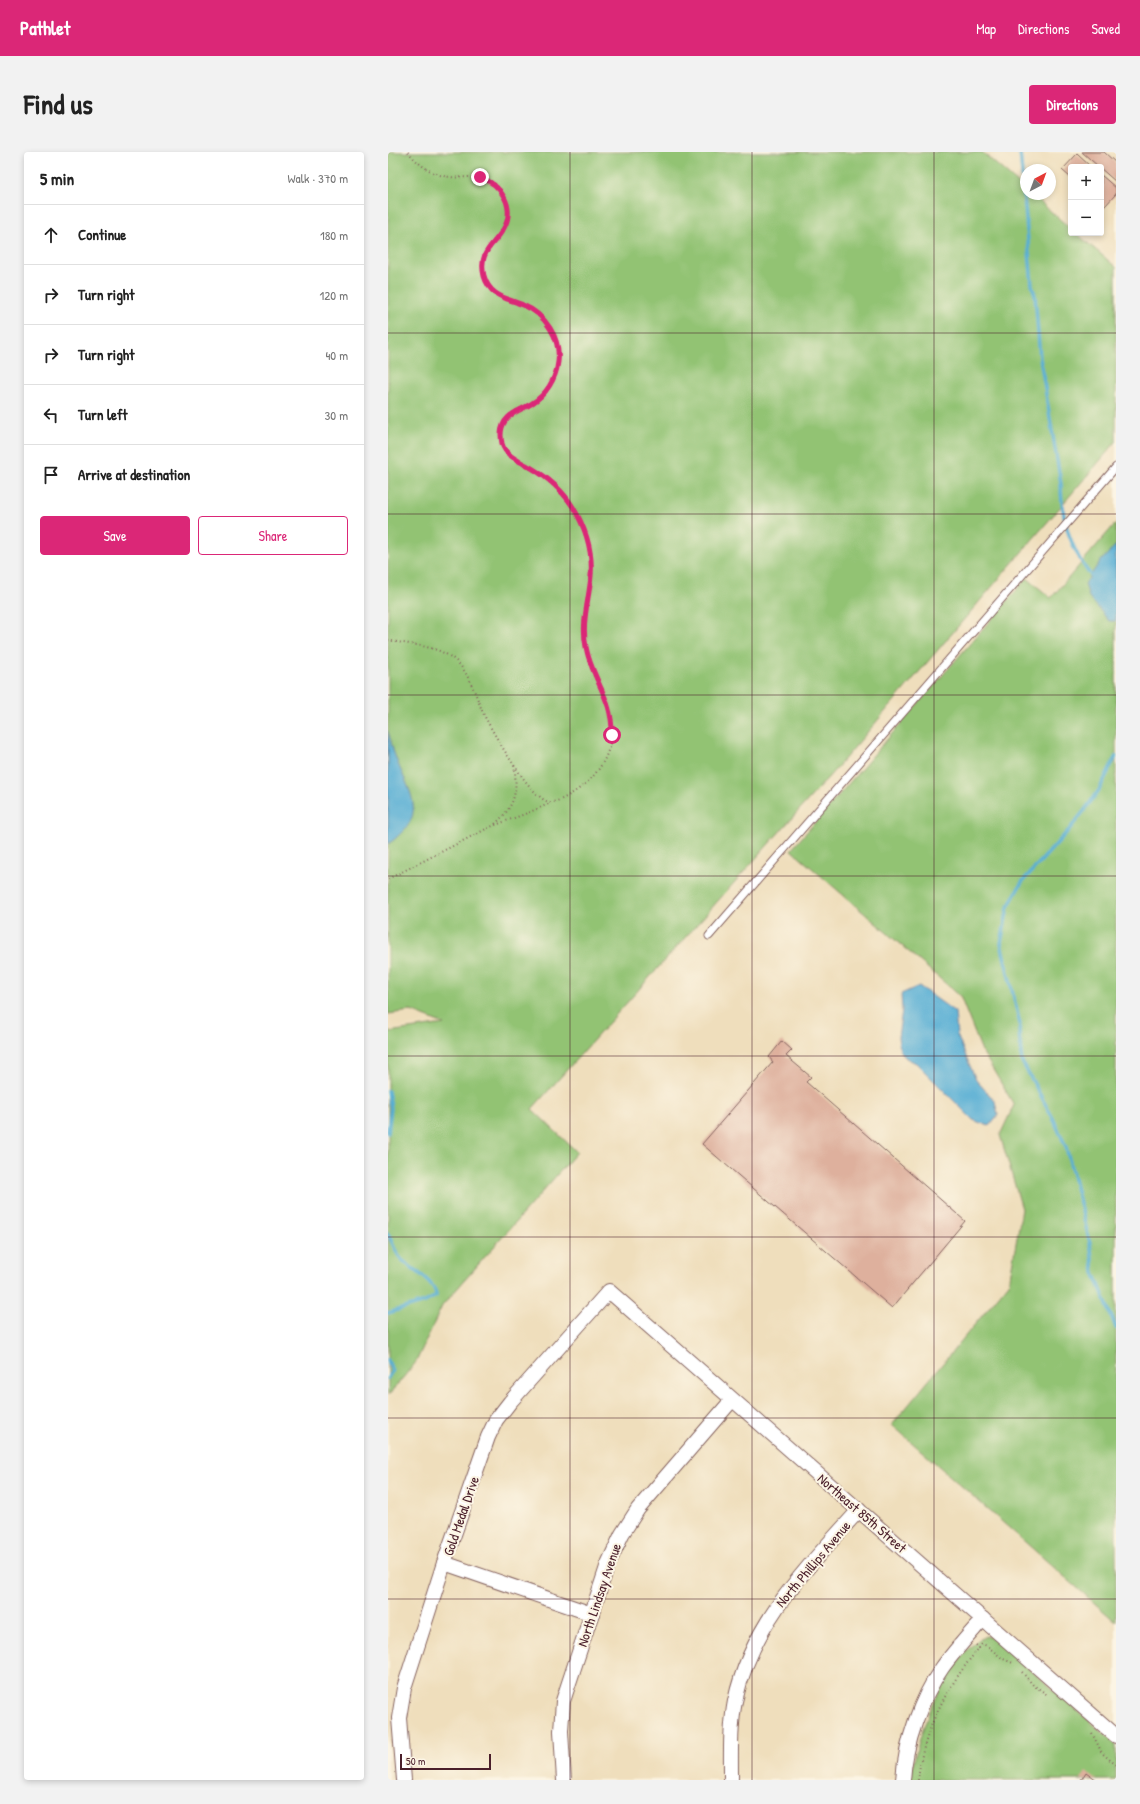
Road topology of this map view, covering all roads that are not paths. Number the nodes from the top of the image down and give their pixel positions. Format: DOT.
graph roads {
  1 [pos="1116,467"];
  2 [pos="709,936"];
  3 [pos="609,1291"];
  4 [pos="732,1400"];
  5 [pos="859,1510"];
  6 [pos="444,1563"];
  7 [pos="592,1614"];
  8 [pos="983,1618"];
  9 [pos="1116,1736"];
  10 [pos="404,1780"];
  11 [pos="564,1780"];
  12 [pos="731,1780"];
  13 [pos="903,1780"];
  1 -- 2 [label="lane"];
  3 -- 4 [label="street, Northeast 85th Street"];
  3 -- 6 [label="street, Gold Medal Drive"];
  4 -- 5 [label="street, Northeast 85th Street"];
  4 -- 7 [label="street, North Lindsay Avenue"];
  5 -- 8 [label="street, Northeast 85th Street"];
  5 -- 12 [label="street, North Phillips Avenue"];
  6 -- 7 [label="street"];
  6 -- 10 [label="street, Gold Medal Drive"];
  7 -- 11 [label="street, North Lindsay Avenue"];
  8 -- 9 [label="street, Northeast 85th Street"];
  8 -- 13 [label="street"];
}
